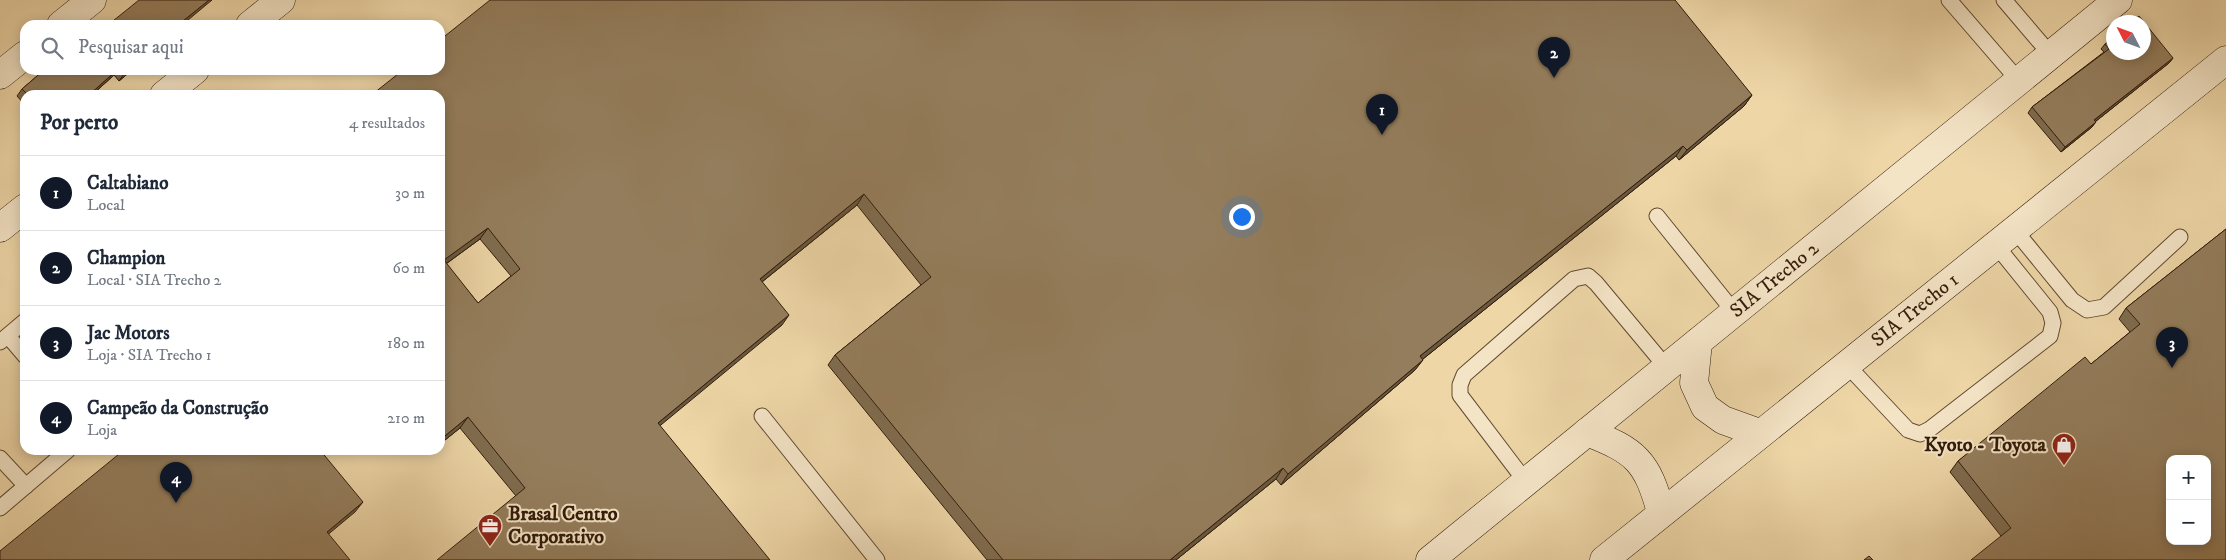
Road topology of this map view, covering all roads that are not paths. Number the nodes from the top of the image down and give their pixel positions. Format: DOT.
graph roads {
  1 [pos="92,0"];
  2 [pos="281,0"];
  3 [pos="1949,0"];
  4 [pos="2004,0"];
  5 [pos="2118,0"];
  6 [pos="67,20"];
  7 [pos="256,20"];
  8 [pos="2051,55"];
  9 [pos="20,59"];
  10 [pos="2226,60"];
  11 [pos="0,75"];
  12 [pos="189,75"];
  13 [pos="2019,80"];
  14 [pos="170,90"];
  15 [pos="20,212"];
  16 [pos="1657,216"];
  17 [pos="0,228"];
  18 [pos="2005,236"];
  19 [pos="2180,236"];
  20 [pos="1735,313"];
  21 [pos="20,325"];
  22 [pos="4,339"];
  23 [pos="1698,342"];
  24 [pos="20,352"];
  25 [pos="1846,364"];
  26 [pos="1667,368"];
  27 [pos="762,416"];
  28 [pos="1587,432"];
  29 [pos="1759,433"];
  30 [pos="62,455"];
  31 [pos="0,458"];
  32 [pos="1526,482"];
  33 [pos="26,486"];
  34 [pos="0,508"];
  35 [pos="1661,512"];
  36 [pos="877,560"];
  37 [pos="1430,560"];
  38 [pos="1604,560"];
  1 -- 6 [label="main road"];
  2 -- 7 [label="main road"];
  3 -- 13 [label="lane"];
  4 -- 8 [label="lane"];
  5 -- 8 [label="main road, SIA Trecho 2"];
  8 -- 13 [label="main road, SIA Trecho 2"];
  9 -- 11 [label="main road"];
  10 -- 18 [label="main road, SIA Trecho 1"];
  12 -- 14 [label="main road"];
  13 -- 20 [label="main road, SIA Trecho 2"];
  15 -- 17 [label="main road"];
  16 -- 20 [label="lane"];
  18 -- 19 [label="lane"];
  18 -- 25 [label="main road, SIA Trecho 1"];
  18 -- 25 [label="lane"];
  20 -- 23 [label="main road, SIA Trecho 2"];
  21 -- 22 [label="lane"];
  22 -- 24 [label="lane"];
  23 -- 26 [label="main road, SIA Trecho 2"];
  23 -- 29 [label="main road"];
  25 -- 29 [label="main road, SIA Trecho 1"];
  26 -- 28 [label="main road, SIA Trecho 2"];
  26 -- 32 [label="lane"];
  27 -- 36 [label="lane"];
  28 -- 32 [label="main road, SIA Trecho 2"];
  28 -- 35 [label="main road"];
  29 -- 35 [label="main road, SIA Trecho 1"];
  30 -- 33 [label="lane"];
  31 -- 33 [label="lane"];
  32 -- 37 [label="main road, SIA Trecho 2"];
  33 -- 34 [label="lane"];
  35 -- 38 [label="main road, SIA Trecho 1"];
}
